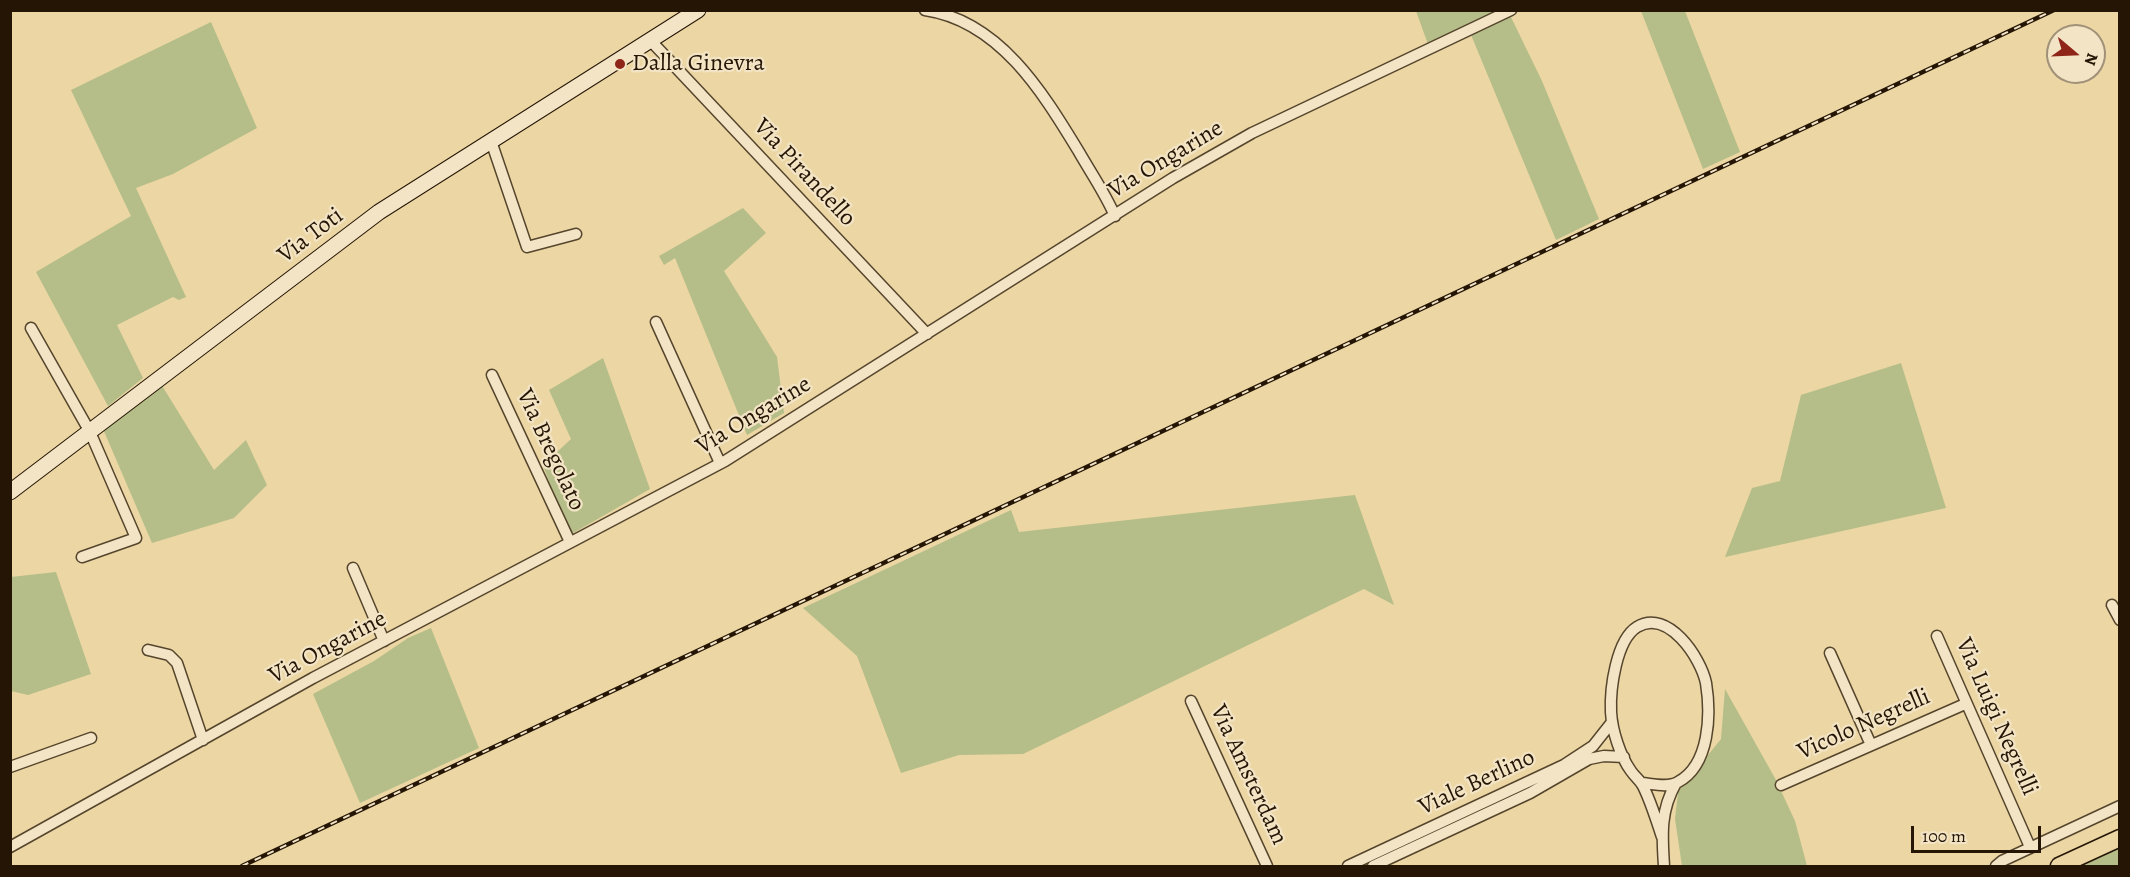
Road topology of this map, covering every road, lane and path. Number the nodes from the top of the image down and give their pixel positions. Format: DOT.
graph roads {
  1 [pos="698,10"];
  2 [pos="925,10"];
  3 [pos="1511,10"];
  4 [pos="652,39"];
  5 [pos="490,141"];
  6 [pos="1115,216"];
  7 [pos="576,234"];
  8 [pos="656,322"];
  9 [pos="31,328"];
  10 [pos="927,334"];
  11 [pos="492,375"];
  12 [pos="90,432"];
  13 [pos="720,463"];
  14 [pos="10,492"];
  15 [pos="570,542"];
  16 [pos="82,557"];
  17 [pos="352,568"];
  18 [pos="2112,605"];
  19 [pos="2120,620"];
  20 [pos="1937,636"];
  21 [pos="384,641"];
  22 [pos="148,650"];
  23 [pos="1830,653"];
  24 [pos="1191,701"];
  25 [pos="1965,704"];
  26 [pos="1612,722"];
  27 [pos="91,738"];
  28 [pos="203,740"];
  29 [pos="1870,745"];
  30 [pos="1624,757"];
  31 [pos="10,767"];
  32 [pos="1642,783"];
  33 [pos="1676,783"];
  34 [pos="1781,785"];
  35 [pos="2120,806"];
  36 [pos="1662,837"];
  37 [pos="2120,838"];
  38 [pos="10,847"];
  39 [pos="2030,847"];
  40 [pos="1266,867"];
  41 [pos="1348,867"];
  42 [pos="1373,867"];
  43 [pos="1664,867"];
  44 [pos="1996,867"];
  45 [pos="2059,867"];
  1 -- 4 [label="main road, Via Toti"];
  2 -- 6 [label="street"];
  3 -- 6 [label="street, Via Ongarine"];
  4 -- 5 [label="main road, Via Toti"];
  4 -- 10 [label="street, Via Pirandello"];
  5 -- 7 [label="street"];
  5 -- 12 [label="main road, Via Toti"];
  6 -- 10 [label="street, Via Ongarine"];
  8 -- 13 [label="street"];
  9 -- 12 [label="street"];
  10 -- 13 [label="street, Via Ongarine"];
  11 -- 15 [label="street, Via Bregolato"];
  12 -- 14 [label="main road, Via Toti"];
  12 -- 16 [label="street"];
  13 -- 15 [label="street, Via Ongarine"];
  15 -- 21 [label="street, Via Ongarine"];
  17 -- 21 [label="street"];
  18 -- 19 [label="street"];
  20 -- 25 [label="street, Via Luigi Negrelli"];
  21 -- 28 [label="street, Via Ongarine"];
  22 -- 28 [label="street"];
  23 -- 29 [label="street"];
  24 -- 40 [label="street, Via Amsterdam"];
  25 -- 29 [label="street, Vicolo Negrelli"];
  25 -- 39 [label="street, Via Luigi Negrelli"];
  26 -- 30 [label="street"];
  26 -- 33 [label="street"];
  26 -- 41 [label="street, Viale Berlino"];
  27 -- 31 [label="street"];
  28 -- 38 [label="street, Via Ongarine"];
  29 -- 34 [label="street, Vicolo Negrelli"];
  30 -- 32 [label="street"];
  30 -- 42 [label="street, Viale Berlino"];
  32 -- 33 [label="street"];
  32 -- 36 [label="street"];
  33 -- 36 [label="street"];
  35 -- 39 [label="street"];
  36 -- 43 [label="street"];
  37 -- 45 [label="main road"];
  39 -- 44 [label="street"];
}
